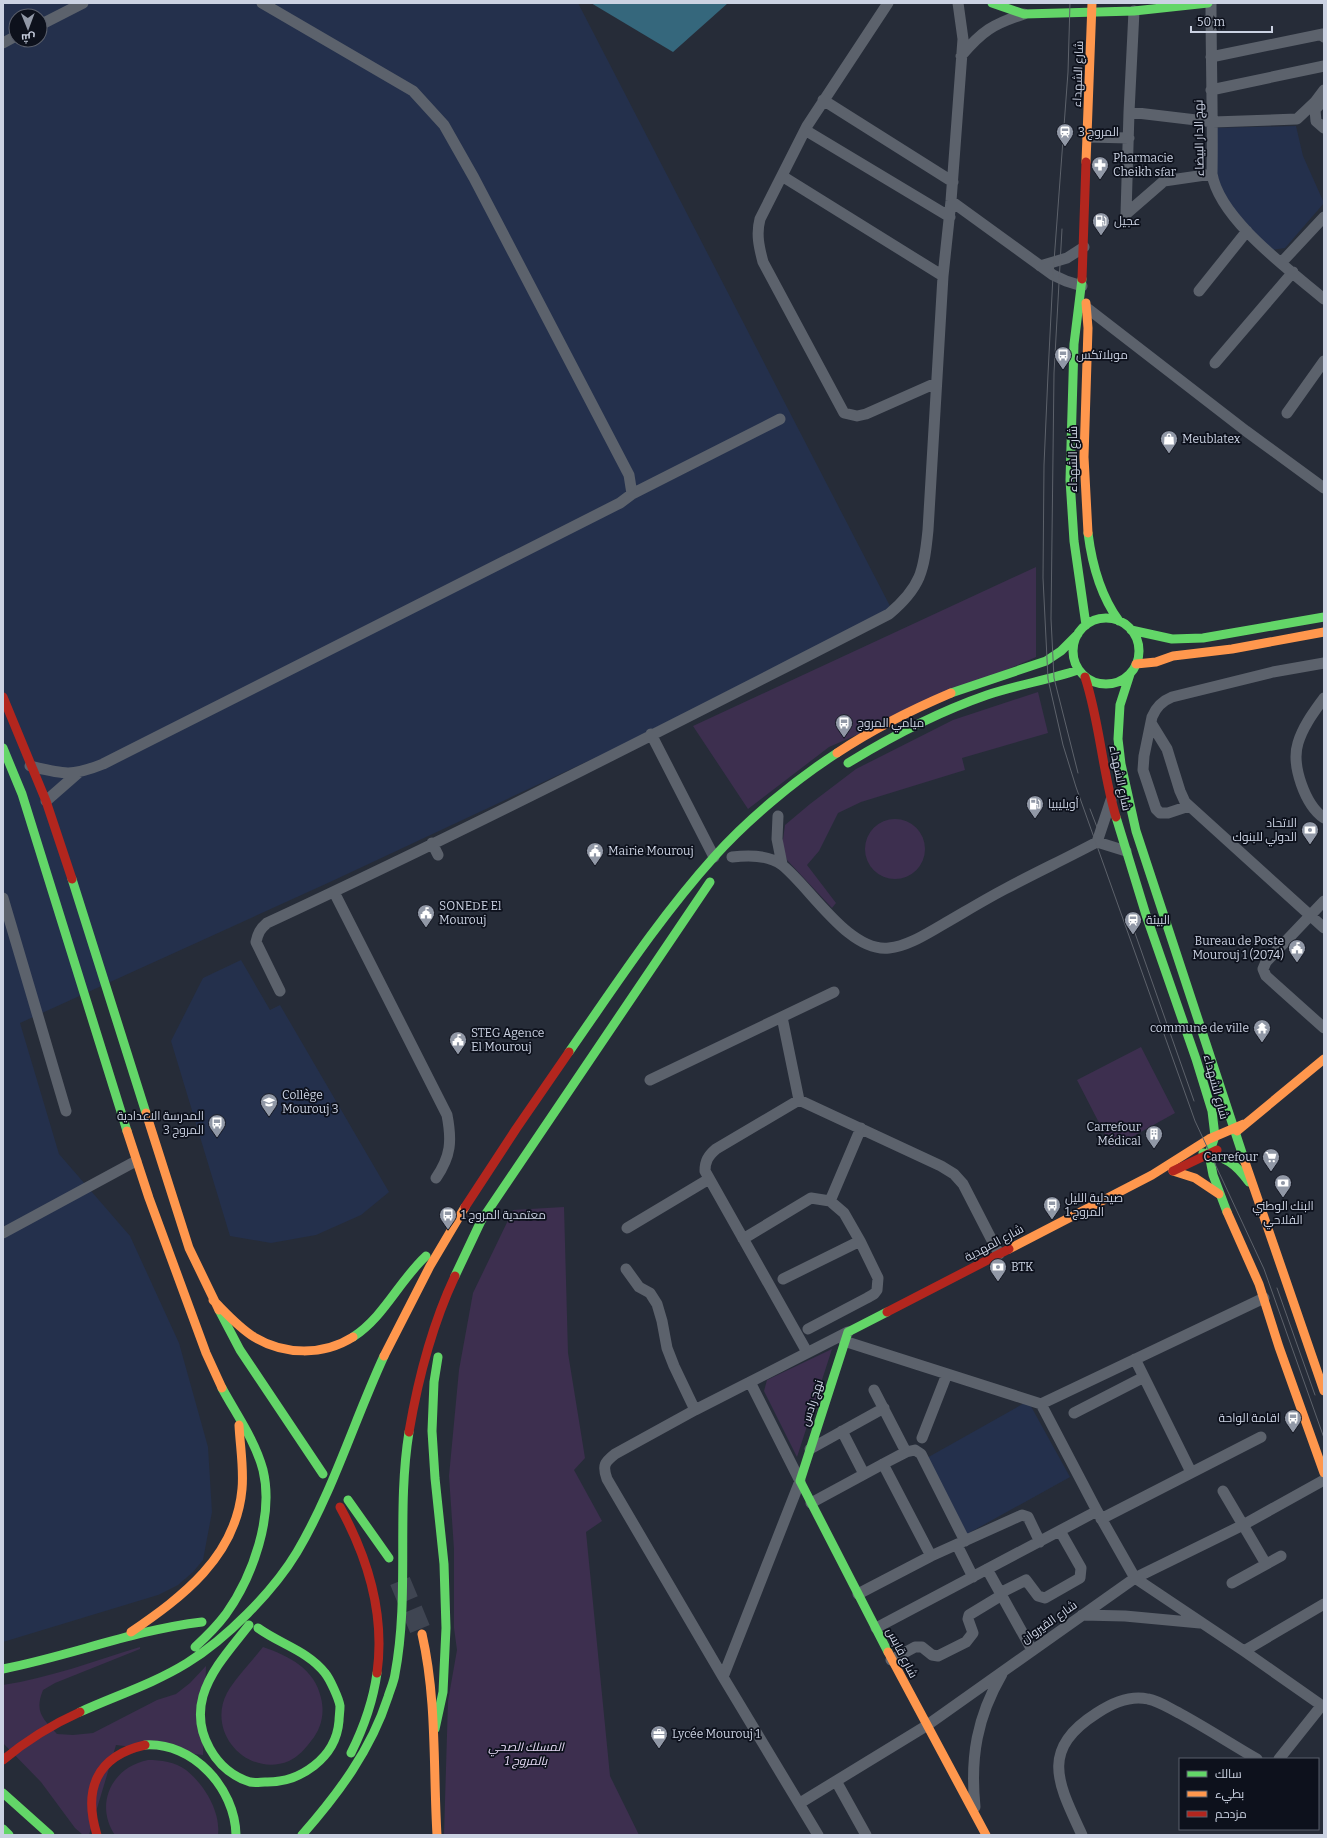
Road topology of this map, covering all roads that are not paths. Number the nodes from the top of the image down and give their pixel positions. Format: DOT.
graph roads {
  1 [pos="83,3"];
  2 [pos="262,3"];
  3 [pos="888,3"];
  4 [pos="958,3"];
  5 [pos="992,3"];
  6 [pos="1208,3"];
  7 [pos="1211,3"];
  8 [pos="1092,7"];
  9 [pos="1134,11"];
  10 [pos="1024,14"];
  11 [pos="48,20"];
  12 [pos="1324,35"];
  13 [pos="961,56"];
  14 [pos="1211,57"];
  15 [pos="1324,66"];
  16 [pos="1211,90"];
  17 [pos="1324,90"];
  18 [pos="823,100"];
  19 [pos="1324,101"];
  20 [pos="1129,112"];
  21 [pos="1213,122"];
  22 [pos="1324,128"];
  23 [pos="805,130"];
  24 [pos="1088,137"];
  25 [pos="1128,138"];
  26 [pos="1212,174"];
  27 [pos="782,176"];
  28 [pos="953,182"];
  29 [pos="951,201"];
  30 [pos="950,217"];
  31 [pos="1324,217"];
  32 [pos="1247,231"];
  33 [pos="1084,247"];
  34 [pos="1281,263"];
  35 [pos="1040,266"];
  36 [pos="1293,272"];
  37 [pos="943,276"];
  38 [pos="1082,288"];
  39 [pos="1199,291"];
  40 [pos="1324,299"];
  41 [pos="1082,308"];
  42 [pos="1324,361"];
  43 [pos="1215,363"];
  44 [pos="936,383"];
  45 [pos="1287,413"];
  46 [pos="780,419"];
  47 [pos="1324,488"];
  48 [pos="632,494"];
  49 [pos="1324,617"];
  50 [pos="1119,621"];
  51 [pos="1086,625"];
  52 [pos="1131,630"];
  53 [pos="1324,632"];
  54 [pos="1078,634"];
  55 [pos="1324,663"];
  56 [pos="1136,664"];
  57 [pos="1078,670"];
  58 [pos="1130,674"];
  59 [pos="1085,677"];
  60 [pos="3,697"];
  61 [pos="1324,698"];
  62 [pos="1151,723"];
  63 [pos="651,734"];
  64 [pos="3,748"];
  65 [pos="30,766"];
  66 [pos="842,767"];
  67 [pos="78,773"];
  68 [pos="1111,800"];
  69 [pos="46,801"];
  70 [pos="1189,806"];
  71 [pos="781,813"];
  72 [pos="1324,818"];
  73 [pos="767,825"];
  74 [pos="1097,842"];
  75 [pos="432,843"];
  76 [pos="742,848"];
  77 [pos="1126,851"];
  78 [pos="438,855"];
  79 [pos="714,857"];
  80 [pos="730,860"];
  81 [pos="782,864"];
  82 [pos="718,873"];
  83 [pos="334,892"];
  84 [pos="3,898"];
  85 [pos="1324,901"];
  86 [pos="1310,915"];
  87 [pos="1324,928"];
  88 [pos="280,991"];
  89 [pos="834,992"];
  90 [pos="782,1017"];
  91 [pos="1324,1028"];
  92 [pos="1324,1059"];
  93 [pos="650,1080"];
  94 [pos="799,1100"];
  95 [pos="66,1111"];
  96 [pos="861,1128"];
  97 [pos="1235,1130"];
  98 [pos="1215,1136"];
  99 [pos="1191,1151"];
  100 [pos="1209,1154"];
  101 [pos="136,1161"];
  102 [pos="1174,1171"];
  103 [pos="1152,1175"];
  104 [pos="436,1178"];
  105 [pos="709,1179"];
  106 [pos="1254,1190"];
  107 [pos="1219,1194"];
  108 [pos="830,1201"];
  109 [pos="627,1228"];
  110 [pos="3,1233"];
  111 [pos="743,1239"];
  112 [pos="860,1241"];
  113 [pos="443,1244"];
  114 [pos="999,1254"];
  115 [pos="462,1261"];
  116 [pos="626,1269"];
  117 [pos="783,1279"];
  118 [pos="1264,1298"];
  119 [pos="213,1300"];
  120 [pos="808,1329"];
  121 [pos="443,1332"];
  122 [pos="846,1337"];
  123 [pos="440,1345"];
  124 [pos="807,1352"];
  125 [pos="1135,1359"];
  126 [pos="947,1374"];
  127 [pos="1144,1377"];
  128 [pos="750,1382"];
  129 [pos="874,1390"];
  130 [pos="1324,1391"];
  131 [pos="1041,1404"];
  132 [pos="884,1408"];
  133 [pos="695,1410"];
  134 [pos="1074,1413"];
  135 [pos="239,1421"];
  136 [pos="842,1431"];
  137 [pos="1261,1437"];
  138 [pos="922,1438"];
  139 [pos="810,1449"];
  140 [pos="906,1452"];
  141 [pos="883,1464"];
  142 [pos="1192,1472"];
  143 [pos="1324,1473"];
  144 [pos="323,1474"];
  145 [pos="864,1474"];
  146 [pos="1324,1480"];
  147 [pos="800,1481"];
  148 [pos="1222,1491"];
  149 [pos="348,1500"];
  150 [pos="811,1503"];
  151 [pos="340,1507"];
  152 [pos="1099,1515"];
  153 [pos="1242,1525"];
  154 [pos="1060,1531"];
  155 [pos="1040,1542"];
  156 [pos="961,1543"];
  157 [pos="931,1556"];
  158 [pos="1281,1556"];
  159 [pos="389,1558"];
  160 [pos="1266,1564"];
  161 [pos="288,1566"];
  162 [pos="987,1569"];
  163 [pos="973,1577"];
  164 [pos="1135,1578"];
  165 [pos="1232,1583"];
  166 [pos="858,1594"];
  167 [pos="1001,1594"];
  168 [pos="1324,1604"];
  169 [pos="1082,1615"];
  170 [pos="202,1622"];
  171 [pos="1202,1623"];
  172 [pos="876,1628"];
  173 [pos="422,1634"];
  174 [pos="296,1639"];
  175 [pos="119,1640"];
  176 [pos="1032,1650"];
  177 [pos="1244,1651"];
  178 [pos="891,1660"];
  179 [pos="328,1662"];
  180 [pos="3,1669"];
  181 [pos="1004,1670"];
  182 [pos="337,1673"];
  183 [pos="723,1677"];
  184 [pos="142,1685"];
  185 [pos="1323,1706"];
  186 [pos="926,1726"];
  187 [pos="435,1729"];
  188 [pos="350,1732"];
  189 [pos="1255,1758"];
  190 [pos="1280,1758"];
  191 [pos="3,1760"];
  192 [pos="343,1764"];
  193 [pos="836,1781"];
  194 [pos="3,1793"];
  195 [pos="800,1803"];
  196 [pos="324,1810"];
  197 [pos="975,1811"];
  198 [pos="3,1829"];
  199 [pos="9,1835"];
  200 [pos="50,1835"];
  201 [pos="97,1835"];
  202 [pos="236,1835"];
  203 [pos="302,1835"];
  204 [pos="437,1835"];
  205 [pos="818,1835"];
  206 [pos="866,1835"];
  207 [pos="986,1835"];
  208 [pos="1082,1835"];
  1 -- 11 [label="street"];
  2 -- 48 [label="street"];
  3 -- 18 [label="street"];
  4 -- 13 [label="street"];
  5 -- 10 [label="main road"];
  6 -- 9 [label="main road"];
  7 -- 14 [label="street, نهج الدار البيضاء"];
  8 -- 9 [label="main road"];
  8 -- 10 [label="main road"];
  8 -- 24 [label="main road, شارع الشهداء"];
  9 -- 20 [label="street"];
  10 -- 13 [label="street"];
  12 -- 14 [label="street"];
  13 -- 28 [label="street"];
  14 -- 16 [label="street, نهج الدار البيضاء"];
  15 -- 16 [label="street"];
  16 -- 21 [label="street, نهج الدار البيضاء"];
  17 -- 21 [label="street"];
  18 -- 23 [label="street"];
  18 -- 28 [label="street"];
  19 -- 22 [label="street"];
  20 -- 21 [label="street"];
  20 -- 25 [label="street"];
  21 -- 26 [label="street, نهج الدار البيضاء"];
  23 -- 27 [label="street"];
  23 -- 30 [label="street"];
  24 -- 25 [label="street"];
  24 -- 33 [label="main road, شارع الشهداء"];
  25 -- 26 [label="street"];
  26 -- 32 [label="street, نهج الدار البيضاء"];
  27 -- 37 [label="street"];
  27 -- 44 [label="street"];
  28 -- 29 [label="street"];
  29 -- 30 [label="street"];
  29 -- 35 [label="street"];
  30 -- 37 [label="street"];
  31 -- 34 [label="street"];
  32 -- 34 [label="street, نهج الدار البيضاء"];
  32 -- 39 [label="street"];
  33 -- 35 [label="street"];
  33 -- 38 [label="main road, شارع الشهداء"];
  34 -- 36 [label="street, نهج الدار البيضاء"];
  35 -- 38 [label="street"];
  36 -- 40 [label="street, نهج الدار البيضاء"];
  36 -- 43 [label="street"];
  37 -- 44 [label="street"];
  38 -- 41 [label="main road, شارع الشهداء"];
  41 -- 47 [label="street"];
  41 -- 50 [label="main road, شارع الشهداء"];
  41 -- 51 [label="main road, شارع الشهداء"];
  42 -- 45 [label="street"];
  44 -- 63 [label="street"];
  46 -- 48 [label="street"];
  48 -- 67 [label="street"];
  49 -- 52 [label="main road"];
  50 -- 51 [label="main road"];
  50 -- 52 [label="main road"];
  51 -- 54 [label="main road"];
  52 -- 56 [label="main road"];
  53 -- 56 [label="main road"];
  54 -- 57 [label="main road"];
  54 -- 79 [label="main road"];
  55 -- 62 [label="street"];
  56 -- 58 [label="main road"];
  57 -- 59 [label="main road"];
  57 -- 66 [label="main road"];
  58 -- 59 [label="main road"];
  58 -- 97 [label="main road, شارع الشهداء"];
  59 -- 68 [label="main road, شارع الشهداء"];
  60 -- 65 [label="main road"];
  61 -- 72 [label="street"];
  62 -- 70 [label="street"];
  62 -- 70 [label="street"];
  63 -- 75 [label="street"];
  63 -- 79 [label="street"];
  64 -- 101 [label="main road"];
  65 -- 67 [label="street"];
  65 -- 69 [label="main road"];
  67 -- 69 [label="street"];
  68 -- 74 [label="street"];
  68 -- 77 [label="main road, شارع الشهداء"];
  69 -- 119 [label="main road"];
  70 -- 86 [label="street"];
  71 -- 73 [label="main road"];
  71 -- 81 [label="street"];
  74 -- 77 [label="street"];
  74 -- 81 [label="street"];
  75 -- 78 [label="street"];
  75 -- 83 [label="street"];
  76 -- 80 [label="main road"];
  77 -- 98 [label="main road, شارع الشهداء"];
  79 -- 113 [label="main road"];
  80 -- 81 [label="street"];
  82 -- 115 [label="main road"];
  83 -- 88 [label="street"];
  83 -- 104 [label="street"];
  84 -- 95 [label="street"];
  85 -- 86 [label="street"];
  86 -- 87 [label="street"];
  86 -- 91 [label="street"];
  89 -- 90 [label="street"];
  90 -- 93 [label="street"];
  90 -- 94 [label="street"];
  92 -- 97 [label="main road"];
  94 -- 96 [label="street"];
  94 -- 105 [label="street"];
  96 -- 108 [label="street"];
  96 -- 114 [label="street"];
  97 -- 98 [label="main road"];
  97 -- 100 [label="main road"];
  97 -- 106 [label="main road, شارع الشهداء"];
  98 -- 99 [label="main road"];
  98 -- 100 [label="main road, شارع الشهداء"];
  99 -- 100 [label="main road"];
  99 -- 103 [label="main road"];
  100 -- 102 [label="main road"];
  100 -- 106 [label="main road"];
  100 -- 107 [label="main road, شارع الشهداء"];
  101 -- 110 [label="street"];
  101 -- 135 [label="main road"];
  102 -- 103 [label="main road"];
  102 -- 107 [label="main road"];
  103 -- 114 [label="main road, شارع المهدية"];
  105 -- 109 [label="street"];
  105 -- 111 [label="street"];
  106 -- 130 [label="main road, شارع الشهداء"];
  107 -- 118 [label="main road, شارع الشهداء"];
  108 -- 111 [label="street"];
  108 -- 112 [label="street"];
  111 -- 124 [label="street"];
  112 -- 117 [label="street"];
  112 -- 120 [label="street"];
  113 -- 119 [label="main road"];
  113 -- 161 [label="main road"];
  114 -- 122 [label="main road, شارع المهدية"];
  115 -- 121 [label="main road"];
  115 -- 196 [label="main road"];
  116 -- 133 [label="street"];
  118 -- 125 [label="street"];
  118 -- 143 [label="main road, شارع الشهداء"];
  119 -- 144 [label="main road"];
  122 -- 124 [label="street"];
  122 -- 126 [label="street"];
  122 -- 139 [label="main road, نهج رادس"];
  123 -- 187 [label="main road"];
  124 -- 128 [label="street"];
  125 -- 127 [label="street"];
  125 -- 131 [label="street"];
  126 -- 131 [label="street"];
  126 -- 138 [label="street"];
  127 -- 134 [label="street"];
  127 -- 142 [label="street"];
  128 -- 133 [label="street"];
  128 -- 147 [label="street"];
  129 -- 132 [label="street"];
  131 -- 152 [label="street"];
  132 -- 136 [label="street"];
  132 -- 140 [label="street"];
  133 -- 183 [label="street"];
  135 -- 175 [label="main road"];
  135 -- 184 [label="main road"];
  136 -- 139 [label="street"];
  136 -- 145 [label="street"];
  137 -- 142 [label="street"];
  139 -- 147 [label="main road, نهج رادس"];
  140 -- 141 [label="street"];
  140 -- 156 [label="street"];
  141 -- 145 [label="street"];
  141 -- 157 [label="street"];
  142 -- 152 [label="street"];
  145 -- 150 [label="street"];
  146 -- 153 [label="street, شارع القيروان"];
  147 -- 150 [label="main road, شارع قابس"];
  147 -- 183 [label="street"];
  148 -- 153 [label="street"];
  149 -- 159 [label="main road"];
  150 -- 166 [label="main road, شارع قابس"];
  151 -- 192 [label="main road"];
  152 -- 154 [label="street"];
  152 -- 164 [label="street"];
  153 -- 160 [label="street"];
  153 -- 164 [label="street, شارع القيروان"];
  154 -- 155 [label="street"];
  154 -- 167 [label="street"];
  155 -- 156 [label="street"];
  155 -- 162 [label="street"];
  156 -- 157 [label="street"];
  156 -- 163 [label="street"];
  157 -- 166 [label="street"];
  158 -- 160 [label="street"];
  160 -- 165 [label="street"];
  161 -- 174 [label="main road"];
  161 -- 184 [label="main road"];
  162 -- 163 [label="street"];
  162 -- 167 [label="street"];
  163 -- 172 [label="street"];
  164 -- 169 [label="street, شارع القيروان"];
  164 -- 171 [label="street"];
  166 -- 172 [label="main road, شارع قابس"];
  167 -- 176 [label="street"];
  167 -- 178 [label="street"];
  168 -- 177 [label="street"];
  169 -- 171 [label="street"];
  169 -- 176 [label="street, شارع القيروان"];
  170 -- 175 [label="main road"];
  171 -- 177 [label="street"];
  172 -- 178 [label="main road, شارع قابس"];
  173 -- 187 [label="main road"];
  175 -- 180 [label="main road"];
  176 -- 181 [label="street, شارع القيروان"];
  177 -- 185 [label="street"];
  178 -- 186 [label="main road, شارع قابس"];
  179 -- 182 [label="main road"];
  181 -- 186 [label="street, شارع القيروان"];
  181 -- 197 [label="street"];
  183 -- 195 [label="street"];
  184 -- 191 [label="main road"];
  185 -- 190 [label="street"];
  186 -- 193 [label="street, شارع القيروان"];
  186 -- 197 [label="main road, شارع قابس"];
  187 -- 204 [label="main road"];
  188 -- 192 [label="main road"];
  189 -- 208 [label="street"];
  192 -- 196 [label="main road"];
  193 -- 195 [label="street, شارع القيروان"];
  193 -- 206 [label="street"];
  194 -- 200 [label="main road"];
  195 -- 205 [label="street"];
  196 -- 203 [label="main road"];
  197 -- 207 [label="main road, شارع قابس"];
  198 -- 199 [label="main road"];
  201 -- 202 [label="main road"];
}
